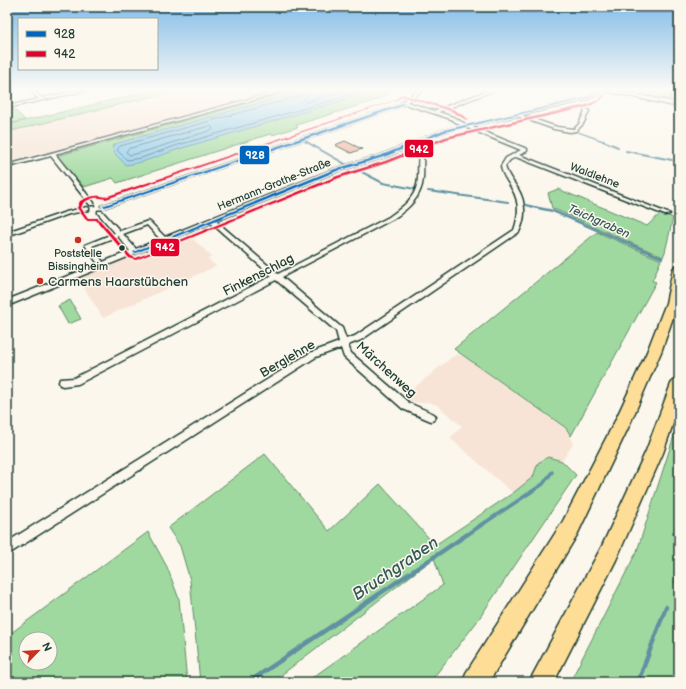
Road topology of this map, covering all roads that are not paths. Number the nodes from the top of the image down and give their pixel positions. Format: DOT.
graph roads {
  1 [pos="169,122"];
  2 [pos="351,122"];
  3 [pos="457,122"];
  4 [pos="485,122"];
  5 [pos="541,122"];
  6 [pos="581,122"];
  7 [pos="466,126"];
  8 [pos="425,139"];
  9 [pos="408,146"];
  10 [pos="421,151"];
  11 [pos="52,154"];
  12 [pos="515,155"];
  13 [pos="7,166"];
  14 [pos="92,204"];
  15 [pos="104,206"];
  16 [pos="87,209"];
  17 [pos="100,212"];
  18 [pos="667,214"];
  19 [pos="211,220"];
  20 [pos="120,233"];
  21 [pos="7,234"];
  22 [pos="164,240"];
  23 [pos="135,252"];
  24 [pos="102,265"];
  25 [pos="679,269"];
  26 [pos="278,277"];
  27 [pos="7,303"];
  28 [pos="344,344"];
  29 [pos="63,382"];
  30 [pos="679,384"];
  31 [pos="431,416"];
  32 [pos="7,549"];
  33 [pos="475,682"];
  34 [pos="541,682"];
  1 -- 11 [label="street"];
  2 -- 15 [label="street"];
  3 -- 7 [label="street"];
  4 -- 7 [label="street, Hermann-Grothe-Straße"];
  5 -- 6 [label="street"];
  7 -- 8 [label="street, Hermann-Grothe-Straße"];
  7 -- 12 [label="street, Berglehne"];
  8 -- 9 [label="street, Hermann-Grothe-Straße"];
  8 -- 10 [label="street, Finkenschlag"];
  9 -- 10 [label="street"];
  9 -- 19 [label="street, Hermann-Grothe-Straße"];
  10 -- 26 [label="street, Finkenschlag"];
  11 -- 13 [label="street"];
  11 -- 14 [label="street"];
  12 -- 18 [label="street, Waldlehne"];
  12 -- 28 [label="street, Berglehne"];
  14 -- 15 [label="street"];
  14 -- 16 [label="street"];
  15 -- 17 [label="street"];
  16 -- 17 [label="street"];
  16 -- 21 [label="street"];
  17 -- 20 [label="street"];
  19 -- 22 [label="street, Hermann-Grothe-Straße"];
  19 -- 26 [label="street, Märchenweg"];
  20 -- 22 [label="street"];
  20 -- 23 [label="street"];
  20 -- 24 [label="street"];
  22 -- 23 [label="street, Hermann-Grothe-Straße"];
  23 -- 24 [label="street, Hermann-Grothe-Straße"];
  24 -- 27 [label="street, Hermann-Grothe-Straße"];
  25 -- 33 [label="highway"];
  26 -- 28 [label="street, Märchenweg"];
  26 -- 29 [label="street, Finkenschlag"];
  28 -- 31 [label="street, Märchenweg"];
  28 -- 32 [label="street, Berglehne"];
  30 -- 34 [label="highway"];
}
